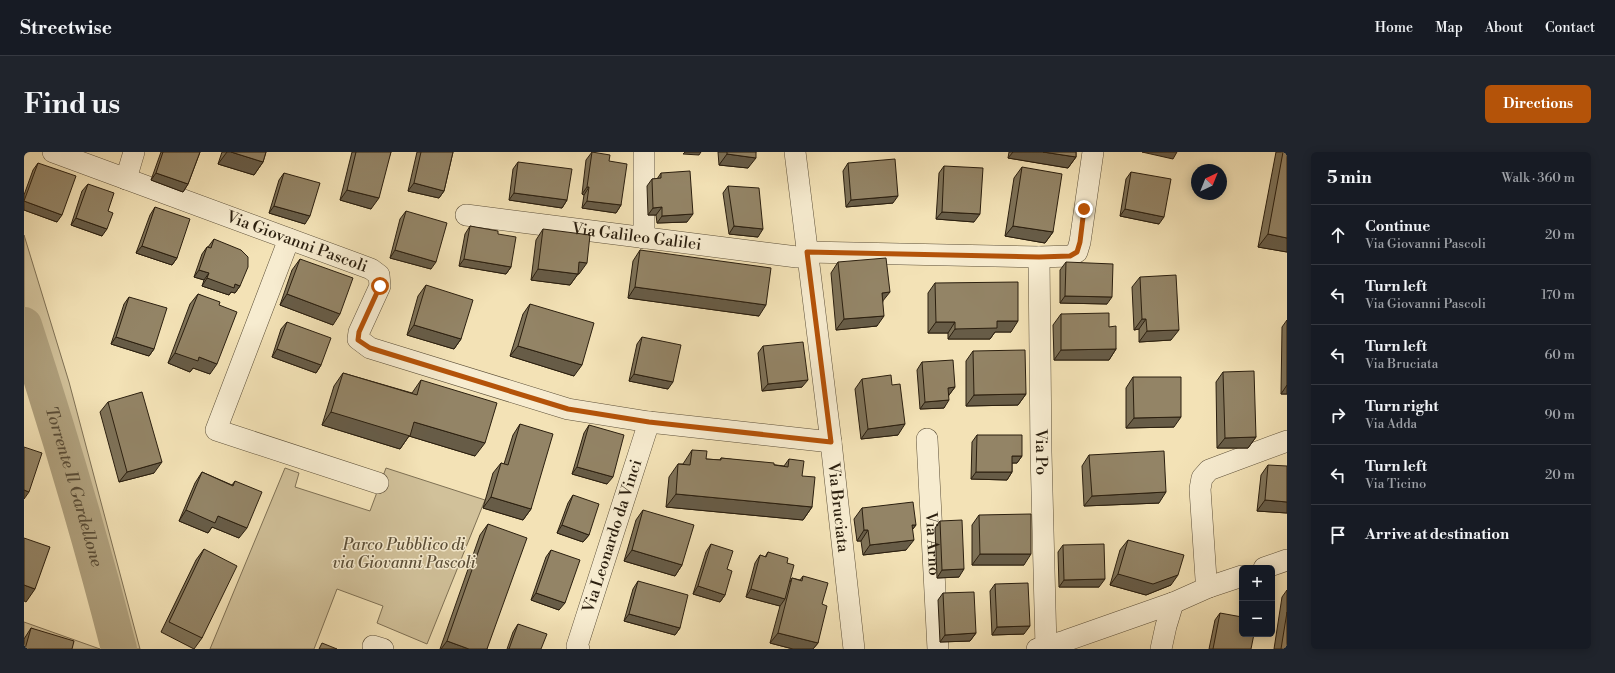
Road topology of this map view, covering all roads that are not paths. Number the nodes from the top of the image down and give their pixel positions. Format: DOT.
graph roads {
  1 [pos="53,152"];
  2 [pos="134,152"];
  3 [pos="644,152"];
  4 [pos="795,152"];
  5 [pos="1093,152"];
  6 [pos="126,179"];
  7 [pos="466,215"];
  8 [pos="644,238"];
  9 [pos="289,239"];
  10 [pos="808,254"];
  11 [pos="1039,257"];
  12 [pos="649,422"];
  13 [pos="927,439"];
  14 [pos="1287,441"];
  15 [pos="831,442"];
  16 [pos="378,483"];
  17 [pos="1287,560"];
  18 [pos="1273,565"];
  19 [pos="1239,577"];
  20 [pos="1209,587"];
  21 [pos="1173,603"];
  22 [pos="1042,648"];
  23 [pos="579,649"];
  24 [pos="854,649"];
  25 [pos="938,649"];
  26 [pos="1161,649"];
  1 -- 6 [label="street, Via Giovanni Pascoli"];
  2 -- 6 [label="street"];
  3 -- 8 [label="street"];
  4 -- 10 [label="street, Via Bruciata"];
  5 -- 11 [label="street, Via Galileo Galilei"];
  6 -- 9 [label="street, Via Giovanni Pascoli"];
  7 -- 8 [label="street, Via Galileo Galilei"];
  8 -- 10 [label="street, Via Galileo Galilei"];
  9 -- 12 [label="street, Via Giovanni Pascoli"];
  9 -- 16 [label="street"];
  10 -- 11 [label="street, Via Galileo Galilei"];
  10 -- 15 [label="street, Via Bruciata"];
  11 -- 22 [label="street, Via Po"];
  12 -- 15 [label="street, Via Giovanni Pascoli"];
  12 -- 23 [label="street, Via Leonardo da Vinci"];
  13 -- 25 [label="street, Via Arno"];
  14 -- 20 [label="street"];
  15 -- 24 [label="street, Via Bruciata"];
  17 -- 18 [label="street"];
  19 -- 20 [label="street"];
  20 -- 21 [label="street"];
  21 -- 22 [label="street"];
  21 -- 26 [label="street"];
}
